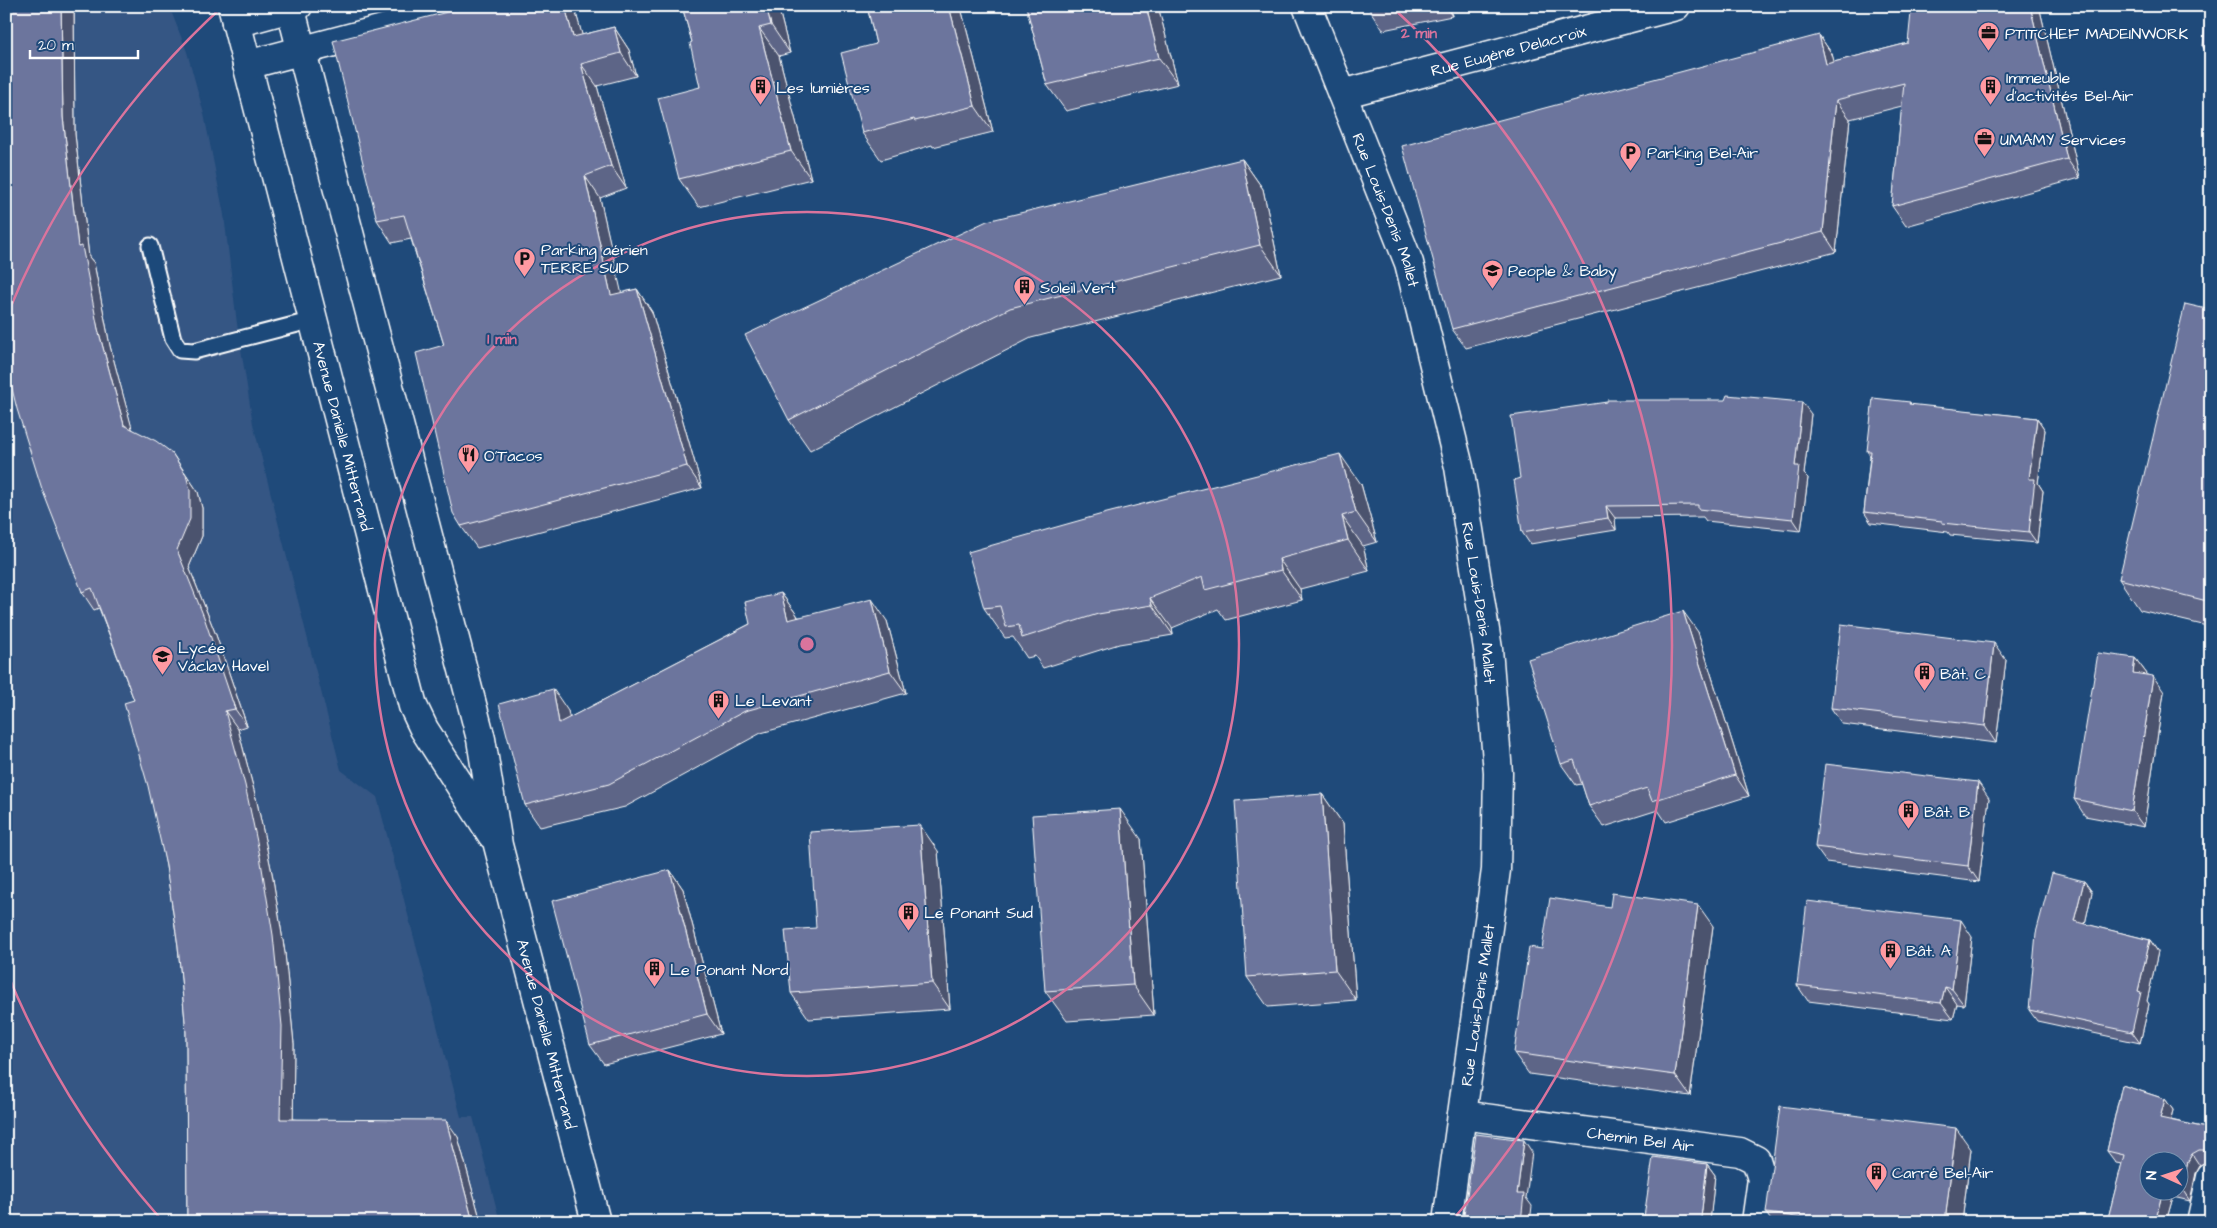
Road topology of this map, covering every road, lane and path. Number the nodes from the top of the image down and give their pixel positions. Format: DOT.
graph roads {
  1 [pos="470,6"];
  2 [pos="1307,6"];
  3 [pos="1676,6"];
  4 [pos="293,7"];
  5 [pos="234,15"];
  6 [pos="302,50"];
  7 [pos="247,65"];
  8 [pos="1342,94"];
  9 [pos="150,246"];
  10 [pos="313,320"];
  11 [pos="498,845"];
  12 [pos="1462,1115"];
  13 [pos="2211,1177"];
  14 [pos="596,1222"];
  15 [pos="1447,1222"];
  16 [pos="1756,1222"];
  17 [pos="2201,1222"];
  1 -- 6 [label="street"];
  2 -- 8 [label="street, Rue Louis-Denis Mallet"];
  3 -- 8 [label="street, Rue Eugène Delacroix"];
  4 -- 5 [label="street"];
  4 -- 6 [label="street, Avenue Danielle Mitterrand"];
  5 -- 7 [label="street, Avenue Danielle Mitterrand"];
  6 -- 7 [label="street"];
  6 -- 11 [label="street, Avenue Danielle Mitterrand"];
  7 -- 10 [label="street, Avenue Danielle Mitterrand"];
  8 -- 12 [label="street, Rue Louis-Denis Mallet"];
  9 -- 10 [label="lane"];
  10 -- 11 [label="street, Avenue Danielle Mitterrand"];
  11 -- 14 [label="street, Avenue Danielle Mitterrand"];
  12 -- 15 [label="street, Rue Louis-Denis Mallet"];
  12 -- 16 [label="street, Chemin Bel Air"];
  13 -- 17 [label="street"];
}
